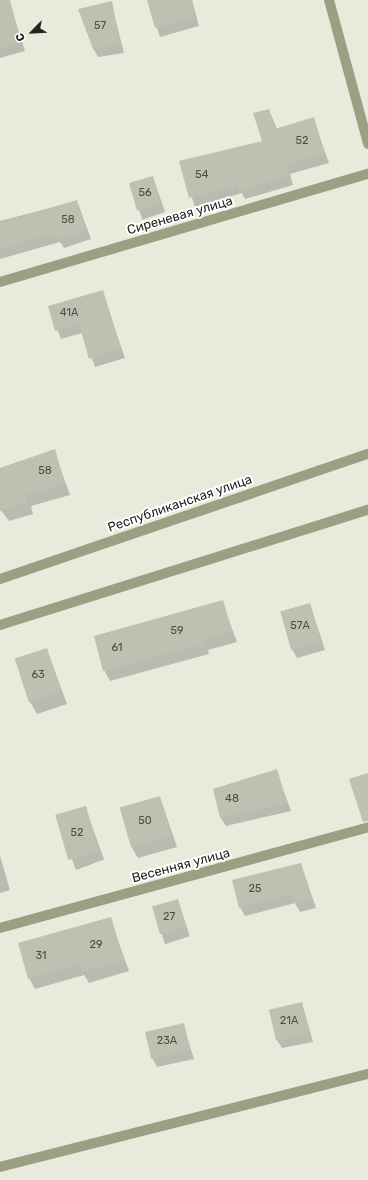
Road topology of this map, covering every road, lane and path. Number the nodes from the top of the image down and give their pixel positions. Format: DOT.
graph roads {
  1 [pos="329,0"];
  2 [pos="368,144"];
  3 [pos="368,174"];
  4 [pos="0,282"];
  5 [pos="368,454"];
  6 [pos="368,510"];
  7 [pos="0,579"];
  8 [pos="0,625"];
  9 [pos="368,827"];
  10 [pos="0,928"];
  11 [pos="368,1074"];
  12 [pos="0,1167"];
  1 -- 2 [label="street"];
  3 -- 4 [label="street, Сиреневая улица"];
  5 -- 7 [label="street, Республиканская улица"];
  6 -- 8 [label="street"];
  9 -- 10 [label="street, Весенняя улица"];
  11 -- 12 [label="street"];
}
